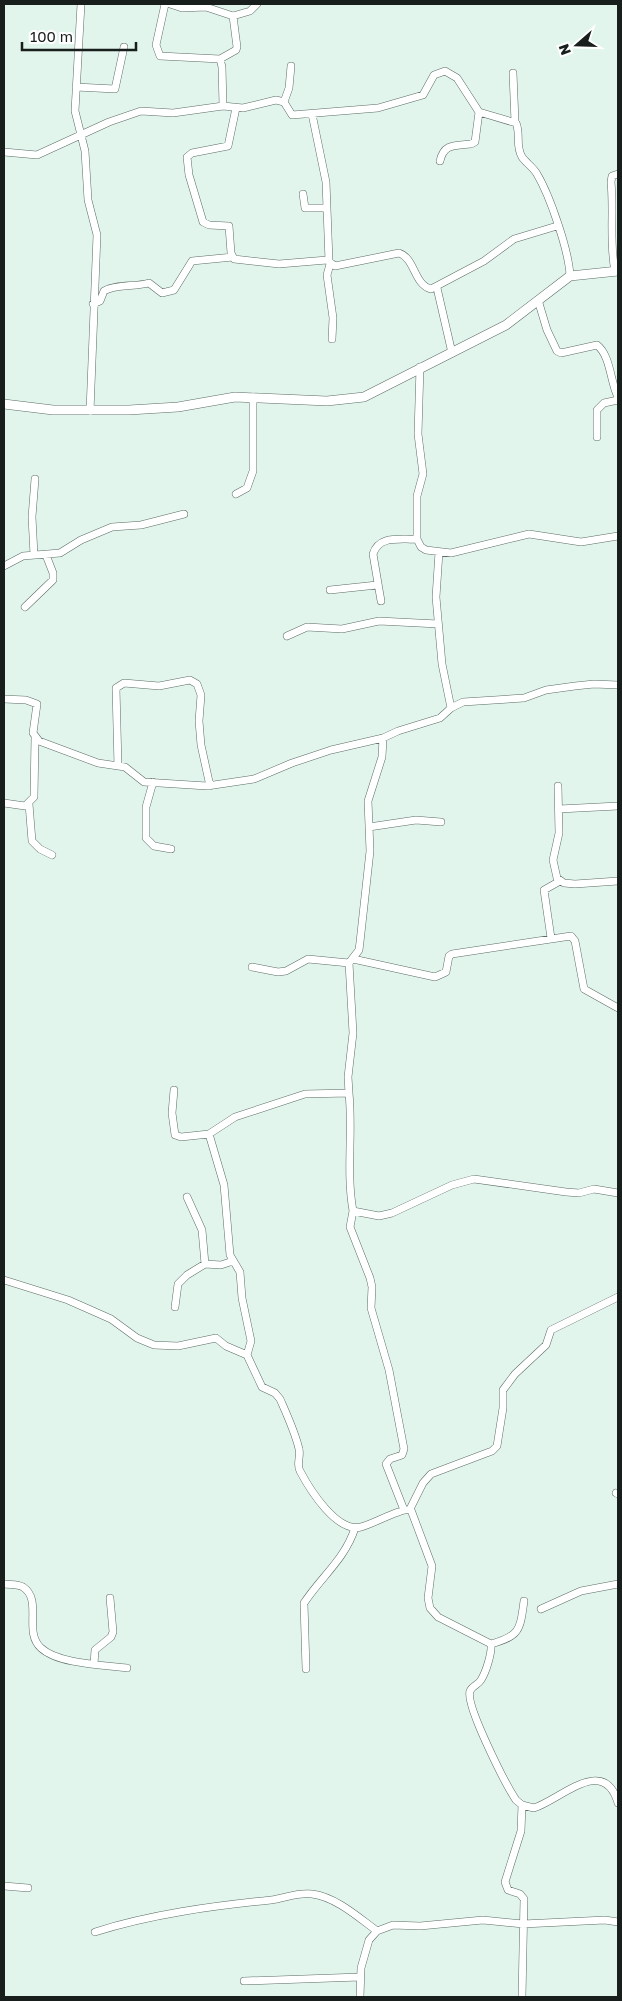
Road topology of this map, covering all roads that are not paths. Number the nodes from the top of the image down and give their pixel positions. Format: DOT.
graph roads {
  1 [pos="81,4"];
  2 [pos="165,4"];
  3 [pos="170,4"];
  4 [pos="257,5"];
  5 [pos="234,16"];
  6 [pos="124,47"];
  7 [pos="220,59"];
  8 [pos="291,66"];
  9 [pos="513,73"];
  10 [pos="76,87"];
  11 [pos="284,102"];
  12 [pos="223,106"];
  13 [pos="236,108"];
  14 [pos="479,112"];
  15 [pos="312,114"];
  16 [pos="515,122"];
  17 [pos="80,136"];
  18 [pos="4,152"];
  19 [pos="440,161"];
  20 [pos="618,174"];
  21 [pos="303,194"];
  22 [pos="327,208"];
  23 [pos="557,226"];
  24 [pos="233,257"];
  25 [pos="330,262"];
  26 [pos="617,271"];
  27 [pos="570,276"];
  28 [pos="437,288"];
  29 [pos="538,300"];
  30 [pos="93,304"];
  31 [pos="332,340"];
  32 [pos="452,352"];
  33 [pos="420,367"];
  34 [pos="253,397"];
  35 [pos="618,399"];
  36 [pos="4,404"];
  37 [pos="90,411"];
  38 [pos="597,437"];
  39 [pos="35,479"];
  40 [pos="236,494"];
  41 [pos="184,514"];
  42 [pos="618,536"];
  43 [pos="417,539"];
  44 [pos="439,552"];
  45 [pos="34,555"];
  46 [pos="46,556"];
  47 [pos="4,566"];
  48 [pos="377,585"];
  49 [pos="330,590"];
  50 [pos="381,601"];
  51 [pos="25,607"];
  52 [pos="438,624"];
  53 [pos="287,636"];
  54 [pos="618,686"];
  55 [pos="4,699"];
  56 [pos="451,708"];
  57 [pos="35,738"];
  58 [pos="383,738"];
  59 [pos="118,766"];
  60 [pos="153,782"];
  61 [pos="210,786"];
  62 [pos="558,786"];
  63 [pos="4,803"];
  64 [pos="29,804"];
  65 [pos="618,806"];
  66 [pos="560,809"];
  67 [pos="441,822"];
  68 [pos="369,827"];
  69 [pos="172,849"];
  70 [pos="52,855"];
  71 [pos="560,881"];
  72 [pos="618,881"];
  73 [pos="551,938"];
  74 [pos="351,961"];
  75 [pos="252,967"];
  76 [pos="618,1008"];
  77 [pos="174,1090"];
  78 [pos="349,1093"];
  79 [pos="209,1134"];
  80 [pos="618,1193"];
  81 [pos="187,1197"];
  82 [pos="353,1211"];
  83 [pos="233,1261"];
  84 [pos="205,1264"];
  85 [pos="4,1280"];
  86 [pos="618,1297"];
  87 [pos="175,1307"];
  88 [pos="247,1355"];
  89 [pos="407,1510"];
  90 [pos="355,1528"];
  91 [pos="4,1584"];
  92 [pos="618,1584"];
  93 [pos="110,1598"];
  94 [pos="524,1601"];
  95 [pos="541,1609"];
  96 [pos="491,1644"];
  97 [pos="94,1664"];
  98 [pos="127,1668"];
  99 [pos="306,1669"];
  100 [pos="618,1803"];
  101 [pos="522,1805"];
  102 [pos="4,1886"];
  103 [pos="28,1888"];
  104 [pos="618,1922"];
  105 [pos="523,1924"];
  106 [pos="378,1931"];
  107 [pos="96,1932"];
  108 [pos="360,1977"];
  109 [pos="244,1981"];
  110 [pos="360,1997"];
  111 [pos="522,1997"];
  1 -- 10 [label="street"];
  2 -- 7 [label="street"];
  3 -- 5 [label="street"];
  4 -- 5 [label="street"];
  5 -- 7 [label="street"];
  6 -- 10 [label="street"];
  7 -- 12 [label="street"];
  8 -- 11 [label="street"];
  9 -- 16 [label="street"];
  10 -- 17 [label="street"];
  11 -- 13 [label="street"];
  11 -- 15 [label="street"];
  12 -- 13 [label="street"];
  12 -- 17 [label="street"];
  13 -- 24 [label="street"];
  14 -- 15 [label="street"];
  14 -- 16 [label="street"];
  14 -- 19 [label="street"];
  15 -- 22 [label="street"];
  16 -- 23 [label="street"];
  17 -- 18 [label="street"];
  17 -- 30 [label="street"];
  20 -- 26 [label="street"];
  21 -- 22 [label="street"];
  22 -- 25 [label="street"];
  23 -- 27 [label="street"];
  23 -- 28 [label="street"];
  24 -- 25 [label="street"];
  24 -- 30 [label="street"];
  25 -- 28 [label="street"];
  25 -- 31 [label="street"];
  26 -- 27 [label="street"];
  27 -- 29 [label="street"];
  28 -- 32 [label="street"];
  29 -- 32 [label="street"];
  29 -- 35 [label="street"];
  30 -- 37 [label="street"];
  32 -- 33 [label="street"];
  33 -- 34 [label="street"];
  33 -- 43 [label="street"];
  34 -- 37 [label="street"];
  34 -- 40 [label="street"];
  35 -- 38 [label="street"];
  36 -- 37 [label="street"];
  39 -- 45 [label="street"];
  41 -- 46 [label="street"];
  42 -- 44 [label="street"];
  43 -- 44 [label="street"];
  43 -- 48 [label="street"];
  44 -- 52 [label="street"];
  45 -- 46 [label="street"];
  45 -- 47 [label="street"];
  46 -- 51 [label="street"];
  48 -- 49 [label="street"];
  48 -- 50 [label="street"];
  52 -- 53 [label="street"];
  52 -- 56 [label="street"];
  54 -- 56 [label="street"];
  55 -- 57 [label="street"];
  56 -- 58 [label="street"];
  57 -- 59 [label="street"];
  57 -- 64 [label="street"];
  58 -- 61 [label="street"];
  58 -- 68 [label="street"];
  59 -- 60 [label="street"];
  59 -- 61 [label="street"];
  60 -- 61 [label="street"];
  60 -- 69 [label="street"];
  62 -- 66 [label="street"];
  63 -- 64 [label="street"];
  64 -- 70 [label="street"];
  65 -- 66 [label="street"];
  66 -- 71 [label="street"];
  67 -- 68 [label="street"];
  68 -- 74 [label="street"];
  71 -- 72 [label="street"];
  71 -- 73 [label="street"];
  73 -- 74 [label="street"];
  73 -- 76 [label="street"];
  74 -- 75 [label="street"];
  74 -- 78 [label="street"];
  77 -- 79 [label="street"];
  78 -- 79 [label="street"];
  78 -- 82 [label="street"];
  79 -- 83 [label="street"];
  80 -- 82 [label="street"];
  81 -- 84 [label="street"];
  82 -- 89 [label="street"];
  83 -- 84 [label="street"];
  83 -- 88 [label="street"];
  84 -- 87 [label="street"];
  85 -- 88 [label="street"];
  86 -- 89 [label="street"];
  88 -- 90 [label="street"];
  89 -- 90 [label="street"];
  89 -- 96 [label="street"];
  90 -- 99 [label="street"];
  91 -- 97 [label="street"];
  92 -- 95 [label="street"];
  93 -- 97 [label="street"];
  94 -- 96 [label="street"];
  96 -- 101 [label="street"];
  97 -- 98 [label="street"];
  100 -- 101 [label="street"];
  101 -- 105 [label="street"];
  102 -- 103 [label="street"];
  104 -- 105 [label="street"];
  105 -- 106 [label="street"];
  105 -- 111 [label="street"];
  106 -- 107 [label="street"];
  106 -- 108 [label="street"];
  108 -- 109 [label="street"];
  108 -- 110 [label="street"];
}
